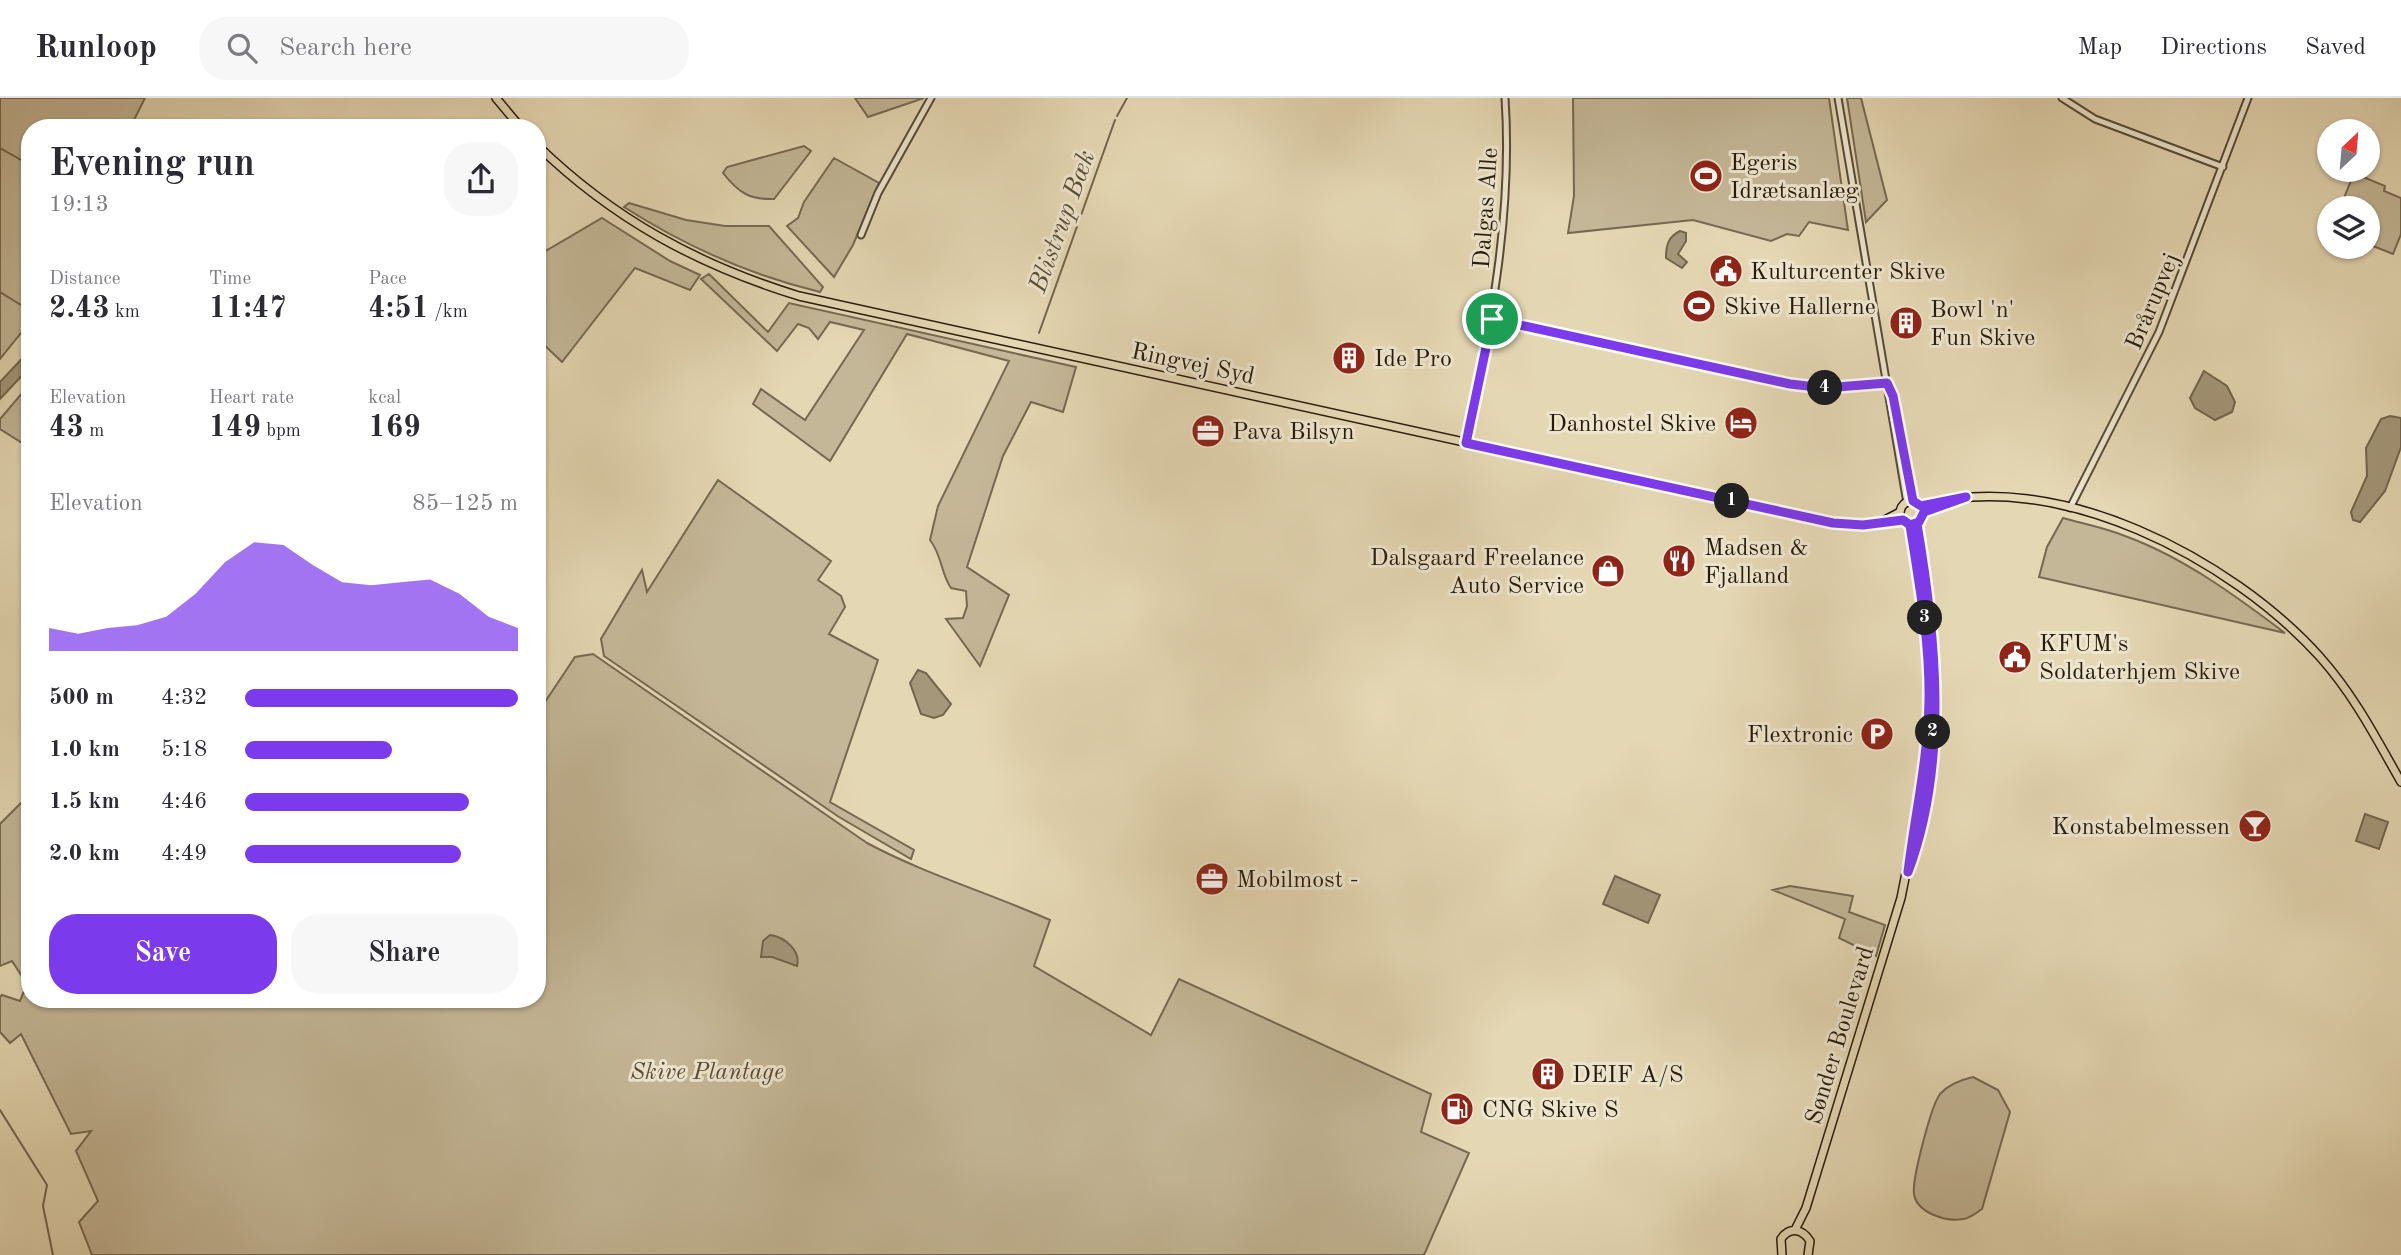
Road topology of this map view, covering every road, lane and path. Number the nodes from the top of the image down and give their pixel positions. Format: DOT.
graph roads {
  1 [pos="496,98"];
  2 [pos="931,98"];
  3 [pos="1505,98"];
  4 [pos="1838,98"];
  5 [pos="2062,98"];
  6 [pos="2248,98"];
  7 [pos="514,119"];
  8 [pos="546,154"];
  9 [pos="2223,167"];
  10 [pos="861,235"];
  11 [pos="1492,319"];
  12 [pos="1887,383"];
  13 [pos="1466,443"];
  14 [pos="1910,502"];
  15 [pos="1922,509"];
  16 [pos="2069,509"];
  17 [pos="1907,520"];
  18 [pos="2400,777"];
  19 [pos="1806,1208"];
  20 [pos="1795,1230"];
  21 [pos="1804,1233"];
  22 [pos="1782,1255"];
  23 [pos="1808,1255"];
  1 -- 7 [label="main road"];
  2 -- 10 [label="street"];
  3 -- 11 [label="street, Dalgas Alle"];
  4 -- 12 [label="street"];
  5 -- 9 [label="street"];
  6 -- 9 [label="street, Brårupvej"];
  8 -- 13 [label="main road, Ringvej Syd"];
  9 -- 16 [label="street, Brårupvej"];
  11 -- 12 [label="street"];
  11 -- 13 [label="street, Dalgas Alle"];
  12 -- 14 [label="street"];
  13 -- 17 [label="main road, Ringvej Syd"];
  14 -- 15 [label="main road"];
  14 -- 17 [label="main road"];
  15 -- 16 [label="main road"];
  15 -- 17 [label="main road"];
  16 -- 18 [label="main road"];
  17 -- 19 [label="main road, Sønder Boulevard"];
  19 -- 20 [label="main road, Sønder Boulevard"];
  19 -- 21 [label="main road, Sønder Boulevard"];
  20 -- 21 [label="main road"];
  20 -- 22 [label="main road, Sønder Boulevard"];
  21 -- 23 [label="main road, Sønder Boulevard"];
}
